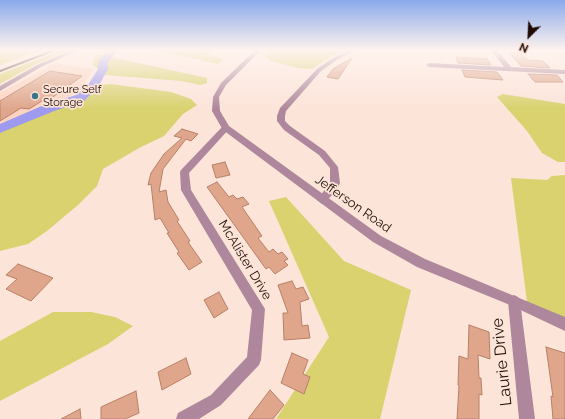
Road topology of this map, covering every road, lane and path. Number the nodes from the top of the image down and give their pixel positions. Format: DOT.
graph roads {
  1 [pos="33,70"];
  2 [pos="238,70"];
  3 [pos="320,70"];
  4 [pos="519,70"];
  5 [pos="565,72"];
  6 [pos="0,89"];
  7 [pos="226,128"];
  8 [pos="322,200"];
  9 [pos="514,301"];
  10 [pos="565,324"];
  11 [pos="184,419"];
  12 [pos="527,419"];
  1 -- 6 [label="street"];
  2 -- 7 [label="street, Jefferson Road"];
  3 -- 8 [label="street"];
  4 -- 5 [label="street"];
  7 -- 8 [label="street, Jefferson Road"];
  7 -- 11 [label="street, McAlister Drive"];
  8 -- 9 [label="street, Jefferson Road"];
  9 -- 10 [label="street, Jefferson Road"];
  9 -- 12 [label="street, Laurie Drive"];
}
